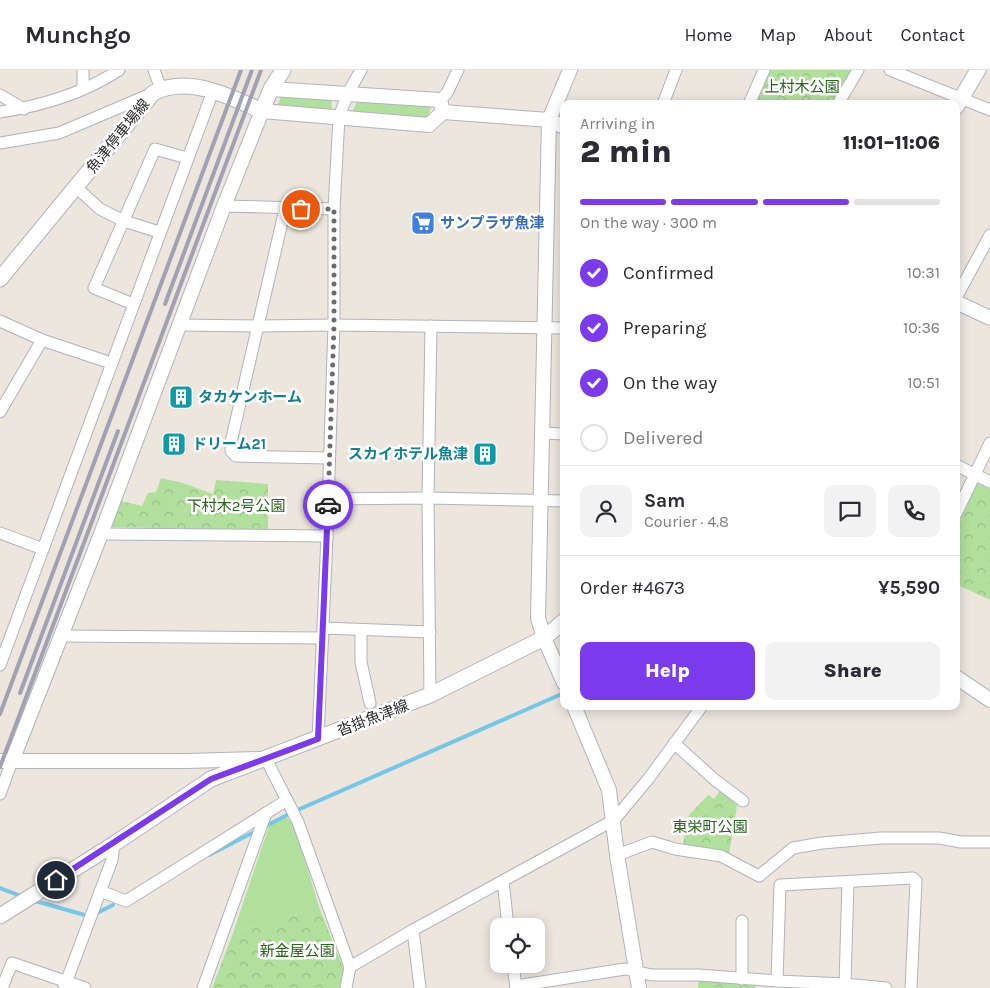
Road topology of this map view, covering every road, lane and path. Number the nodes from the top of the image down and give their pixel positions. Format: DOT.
graph roads {
  1 [pos="83,70"];
  2 [pos="119,70"];
  3 [pos="154,70"];
  4 [pos="283,70"];
  5 [pos="361,70"];
  6 [pos="458,70"];
  7 [pos="570,70"];
  8 [pos="676,70"];
  9 [pos="764,70"];
  10 [pos="858,70"];
  11 [pos="890,70"];
  12 [pos="978,70"];
  13 [pos="83,89"];
  14 [pos="272,89"];
  15 [pos="157,91"];
  16 [pos="213,91"];
  17 [pos="348,93"];
  18 [pos="0,95"];
  19 [pos="665,100"];
  20 [pos="751,100"];
  21 [pos="840,100"];
  22 [pos="955,100"];
  23 [pos="960,100"];
  24 [pos="960,102"];
  25 [pos="441,106"];
  26 [pos="24,109"];
  27 [pos="262,110"];
  28 [pos="990,110"];
  29 [pos="0,112"];
  30 [pos="340,117"];
  31 [pos="550,120"];
  32 [pos="560,125"];
  33 [pos="0,143"];
  34 [pos="187,158"];
  35 [pos="77,188"];
  36 [pos="224,206"];
  37 [pos="285,209"];
  38 [pos="334,209"];
  39 [pos="124,221"];
  40 [pos="159,232"];
  41 [pos="990,235"];
  42 [pos="0,280"];
  43 [pos="960,291"];
  44 [pos="133,304"];
  45 [pos="960,304"];
  46 [pos="990,318"];
  47 [pos="0,321"];
  48 [pos="180,325"];
  49 [pos="334,325"];
  50 [pos="258,326"];
  51 [pos="431,326"];
  52 [pos="544,328"];
  53 [pos="560,328"];
  54 [pos="42,340"];
  55 [pos="112,363"];
  56 [pos="0,412"];
  57 [pos="542,434"];
  58 [pos="560,434"];
  59 [pos="990,443"];
  60 [pos="329,458"];
  61 [pos="960,466"];
  62 [pos="975,474"];
  63 [pos="990,482"];
  64 [pos="428,498"];
  65 [pos="328,499"];
  66 [pos="540,501"];
  67 [pos="560,501"];
  68 [pos="960,506"];
  69 [pos="0,533"];
  70 [pos="101,534"];
  71 [pos="328,536"];
  72 [pos="43,549"];
  73 [pos="560,624"];
  74 [pos="361,630"];
  75 [pos="430,632"];
  76 [pos="323,633"];
  77 [pos="61,636"];
  78 [pos="544,638"];
  79 [pos="0,665"];
  80 [pos="560,674"];
  81 [pos="960,679"];
  82 [pos="430,695"];
  83 [pos="990,700"];
  84 [pos="370,703"];
  85 [pos="576,710"];
  86 [pos="699,710"];
  87 [pos="318,739"];
  88 [pos="674,743"];
  89 [pos="266,759"];
  90 [pos="6,761"];
  91 [pos="0,794"];
  92 [pos="287,800"];
  93 [pos="743,801"];
  94 [pos="266,813"];
  95 [pos="614,820"];
  96 [pos="990,842"];
  97 [pos="114,844"];
  98 [pos="617,855"];
  99 [pos="503,881"];
  100 [pos="848,882"];
  101 [pos="100,891"];
  102 [pos="0,916"];
  103 [pos="507,918"];
  104 [pos="742,921"];
  105 [pos="413,930"];
  106 [pos="350,967"];
  107 [pos="636,972"];
  108 [pos="514,973"];
  109 [pos="742,979"];
  110 [pos="777,981"];
  111 [pos="845,984"];
  112 [pos="65,985"];
  113 [pos="516,987"];
  114 [pos="2,988"];
  115 [pos="85,988"];
  116 [pos="202,988"];
  117 [pos="346,988"];
  118 [pos="420,988"];
  119 [pos="638,988"];
  120 [pos="886,988"];
  121 [pos="911,988"];
  1 -- 13 [label="street"];
  2 -- 13 [label="street"];
  3 -- 15 [label="street"];
  4 -- 14 [label="main road"];
  5 -- 17 [label="street"];
  6 -- 25 [label="street"];
  7 -- 31 [label="street"];
  8 -- 19 [label="street"];
  9 -- 20 [label="street"];
  10 -- 21 [label="street"];
  11 -- 22 [label="street"];
  12 -- 23 [label="main road"];
  13 -- 26 [label="street"];
  14 -- 17 [label="street"];
  14 -- 27 [label="main road"];
  15 -- 16 [label="main road, 魚津停車場線"];
  15 -- 33 [label="street"];
  15 -- 35 [label="main road, 魚津停車場線"];
  16 -- 27 [label="main road, 魚津停車場線"];
  16 -- 34 [label="street"];
  17 -- 25 [label="street"];
  17 -- 30 [label="street"];
  18 -- 26 [label="street"];
  24 -- 28 [label="street"];
  25 -- 30 [label="street"];
  25 -- 31 [label="street"];
  26 -- 29 [label="street"];
  27 -- 30 [label="street"];
  27 -- 36 [label="street"];
  30 -- 38 [label="street"];
  31 -- 32 [label="street"];
  31 -- 52 [label="street"];
  34 -- 39 [label="street"];
  34 -- 40 [label="street"];
  35 -- 39 [label="street"];
  35 -- 42 [label="main road, 魚津停車場線"];
  36 -- 37 [label="street"];
  36 -- 48 [label="street"];
  37 -- 38 [label="street"];
  37 -- 50 [label="street"];
  38 -- 49 [label="street"];
  39 -- 40 [label="street"];
  39 -- 44 [label="street"];
  40 -- 44 [label="street"];
  41 -- 43 [label="street"];
  44 -- 55 [label="street"];
  45 -- 46 [label="street"];
  47 -- 54 [label="street"];
  48 -- 50 [label="street"];
  48 -- 70 [label="street"];
  49 -- 50 [label="street"];
  49 -- 51 [label="street"];
  49 -- 60 [label="street"];
  50 -- 60 [label="street"];
  51 -- 52 [label="street"];
  51 -- 64 [label="street"];
  52 -- 53 [label="street"];
  52 -- 57 [label="street"];
  54 -- 55 [label="street"];
  54 -- 56 [label="street"];
  55 -- 72 [label="street"];
  57 -- 58 [label="street"];
  57 -- 66 [label="street"];
  59 -- 62 [label="street"];
  60 -- 65 [label="street"];
  61 -- 62 [label="street"];
  62 -- 63 [label="street"];
  62 -- 68 [label="street"];
  64 -- 65 [label="street"];
  64 -- 66 [label="street"];
  64 -- 75 [label="street"];
  65 -- 71 [label="street"];
  66 -- 67 [label="street"];
  66 -- 78 [label="street"];
  69 -- 72 [label="street"];
  70 -- 71 [label="street"];
  70 -- 77 [label="street"];
  71 -- 76 [label="street"];
  72 -- 79 [label="street"];
  73 -- 78 [label="main road, 沓掛魚津線"];
  74 -- 75 [label="street"];
  74 -- 76 [label="street"];
  74 -- 84 [label="street"];
  75 -- 82 [label="street"];
  76 -- 77 [label="street"];
  76 -- 87 [label="street"];
  77 -- 90 [label="street"];
  78 -- 80 [label="street"];
  78 -- 82 [label="main road, 沓掛魚津線"];
  81 -- 83 [label="street"];
  82 -- 87 [label="main road, 沓掛魚津線"];
  85 -- 95 [label="street"];
  86 -- 88 [label="street"];
  87 -- 89 [label="main road, 沓掛魚津線"];
  88 -- 93 [label="street"];
  88 -- 95 [label="street"];
  89 -- 90 [label="street"];
  89 -- 92 [label="street"];
  89 -- 97 [label="main road, 沓掛魚津線"];
  90 -- 91 [label="street"];
  92 -- 94 [label="street"];
  92 -- 106 [label="street"];
  94 -- 101 [label="street"];
  94 -- 116 [label="street"];
  95 -- 98 [label="street"];
  95 -- 99 [label="street"];
  96 -- 98 [label="street"];
  97 -- 101 [label="street"];
  97 -- 102 [label="main road, 沓掛魚津線"];
  98 -- 107 [label="street"];
  99 -- 103 [label="street"];
  99 -- 105 [label="street"];
  100 -- 110 [label="street"];
  100 -- 111 [label="street"];
  100 -- 121 [label="street"];
  101 -- 112 [label="street"];
  104 -- 109 [label="street"];
  105 -- 106 [label="street"];
  105 -- 118 [label="street"];
  106 -- 117 [label="street"];
  107 -- 109 [label="street"];
  107 -- 113 [label="street"];
  107 -- 119 [label="street"];
  108 -- 113 [label="street"];
  109 -- 110 [label="street"];
  110 -- 111 [label="street"];
  111 -- 120 [label="street"];
  112 -- 114 [label="street"];
  112 -- 115 [label="street"];
}
